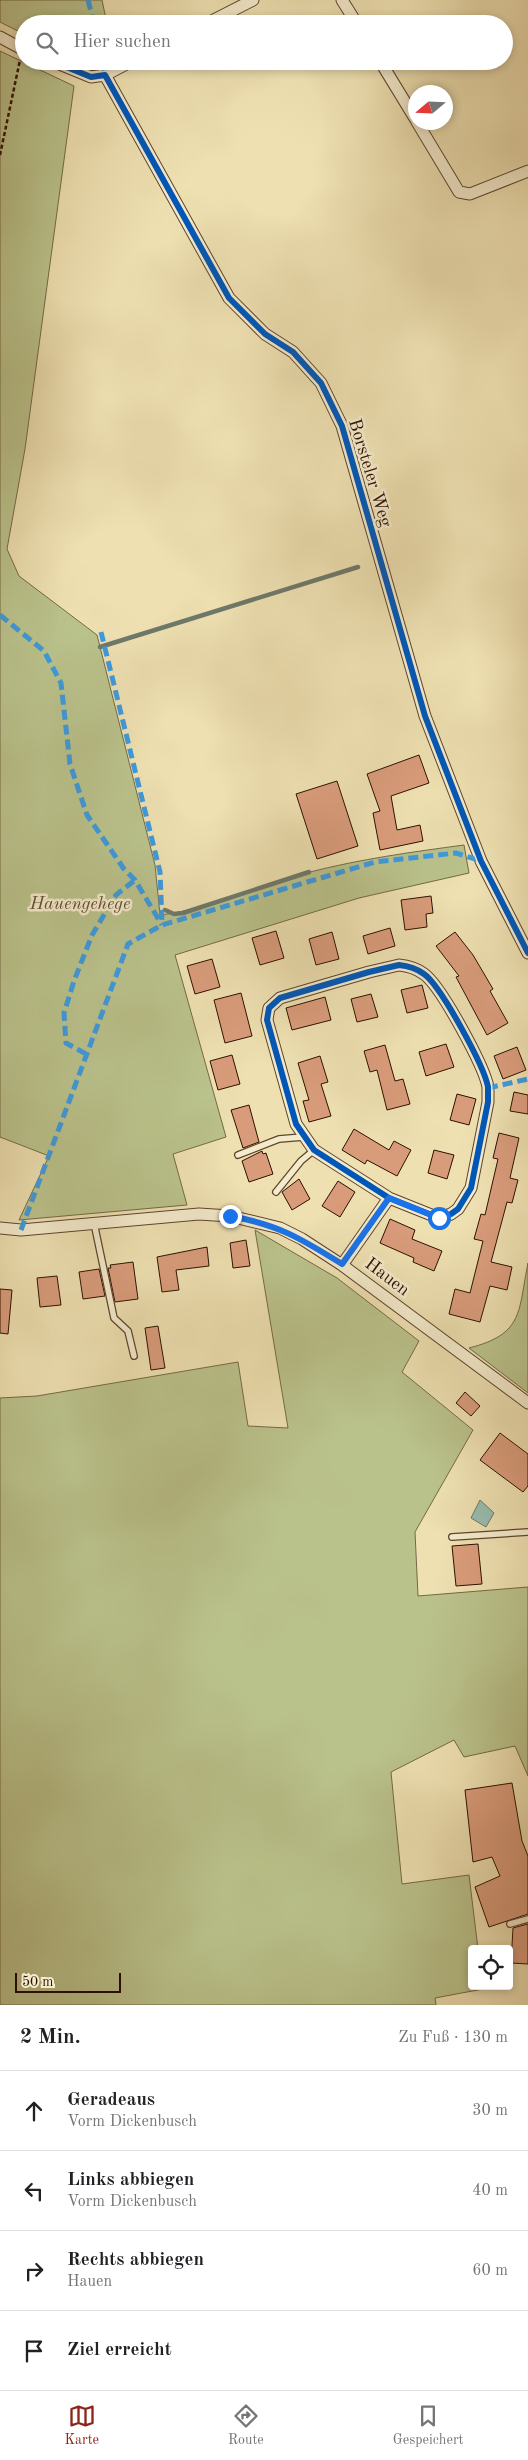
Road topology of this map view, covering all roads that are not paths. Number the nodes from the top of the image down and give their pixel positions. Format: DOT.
graph roads {
  1 [pos="253,0"];
  2 [pos="342,0"];
  3 [pos="224,15"];
  4 [pos="351,15"];
  5 [pos="0,37"];
  6 [pos="15,45"];
  7 [pos="74,70"];
  8 [pos="115,70"];
  9 [pos="385,70"];
  10 [pos="105,75"];
  11 [pos="408,108"];
  12 [pos="421,130"];
  13 [pos="528,171"];
  14 [pos="528,953"];
  15 [pos="302,1137"];
  16 [pos="314,1150"];
  17 [pos="238,1155"];
  18 [pos="276,1192"];
  19 [pos="389,1198"];
  20 [pos="94,1223"];
  21 [pos="0,1228"];
  22 [pos="342,1264"];
  23 [pos="134,1356"];
  24 [pos="528,1403"];
  25 [pos="528,1532"];
  26 [pos="452,1537"];
  27 [pos="528,1919"];
  28 [pos="510,1924"];
  1 -- 3 [label="street"];
  2 -- 4 [label="street"];
  5 -- 6 [label="street"];
  7 -- 10 [label="street"];
  8 -- 10 [label="street"];
  9 -- 11 [label="street"];
  10 -- 14 [label="street, Borsteler Weg"];
  12 -- 13 [label="street"];
  15 -- 16 [label="street"];
  15 -- 17 [label="lane"];
  15 -- 19 [label="street"];
  16 -- 18 [label="lane"];
  16 -- 19 [label="street"];
  19 -- 22 [label="street"];
  20 -- 21 [label="street, Hauen"];
  20 -- 22 [label="street, Hauen"];
  20 -- 23 [label="lane"];
  22 -- 24 [label="street, Hauen"];
  25 -- 26 [label="lane"];
  27 -- 28 [label="lane"];
}
